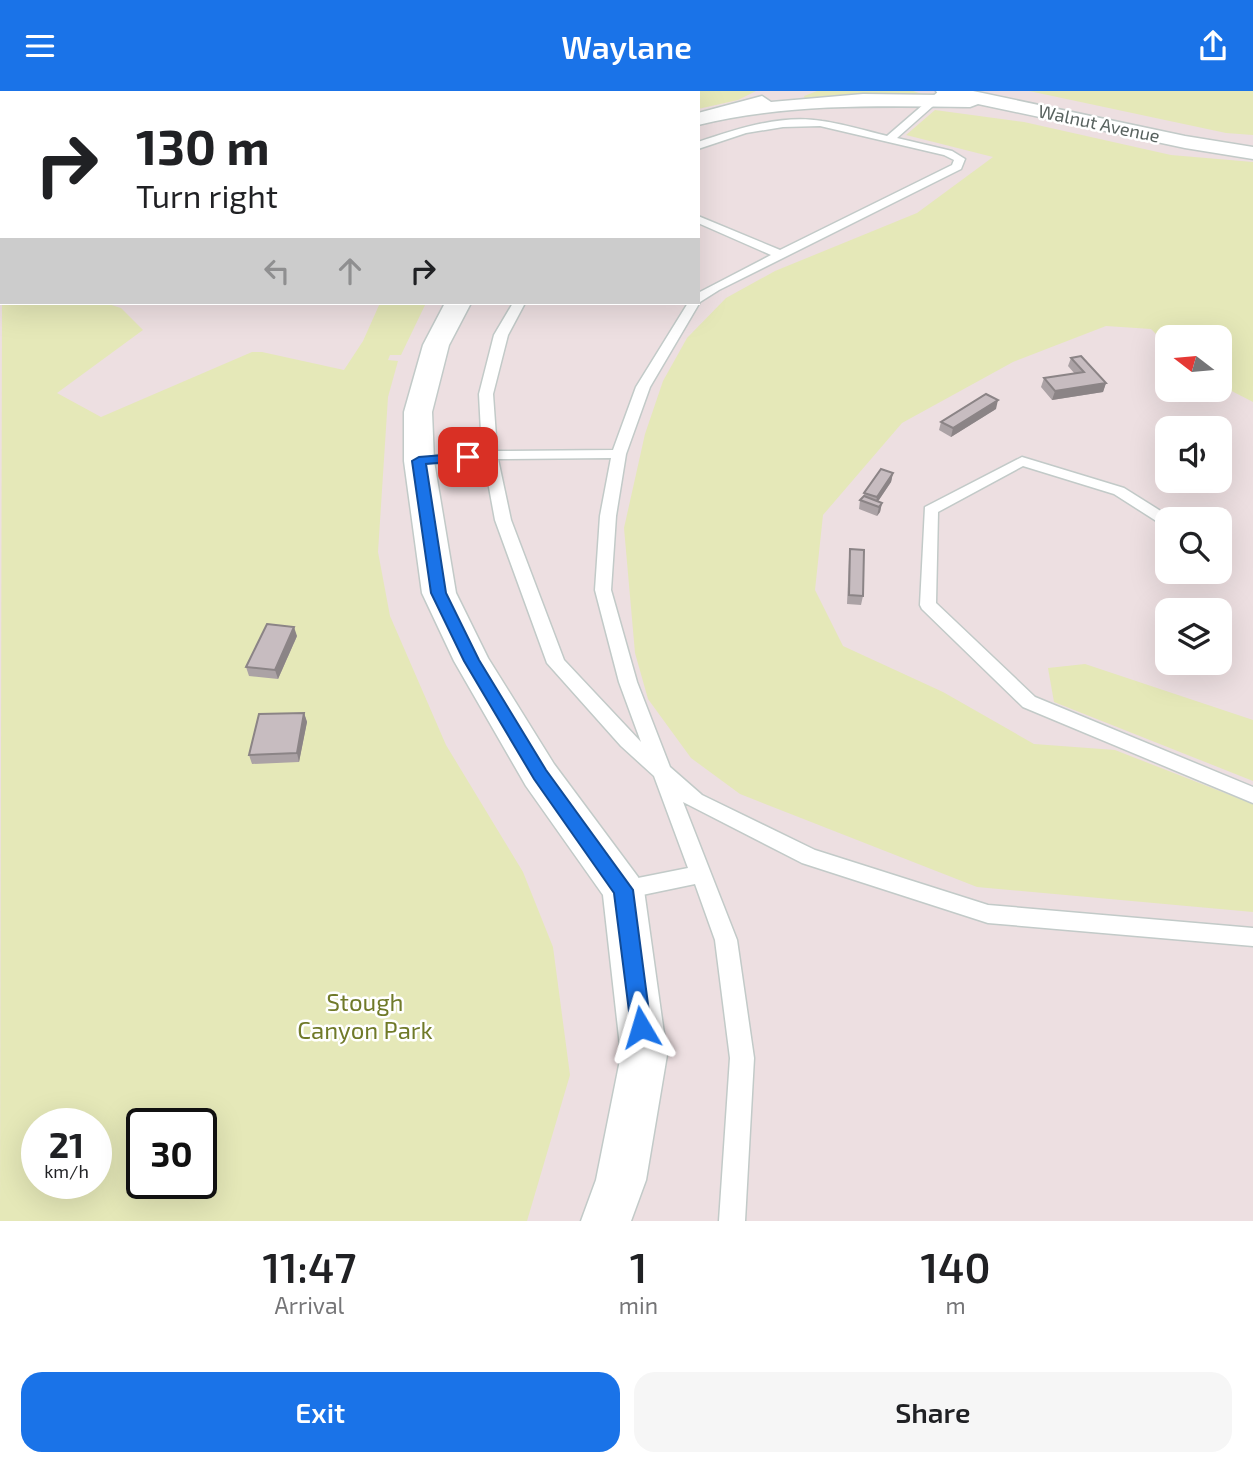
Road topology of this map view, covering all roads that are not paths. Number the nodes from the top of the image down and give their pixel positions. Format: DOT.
graph roads {
  1 [pos="771,91"];
  2 [pos="792,91"];
  3 [pos="942,94"];
  4 [pos="740,110"];
  5 [pos="700,119"];
  6 [pos="888,140"];
  7 [pos="700,145"];
  8 [pos="1253,153"];
  9 [pos="700,220"];
  10 [pos="782,254"];
  11 [pos="700,298"];
  12 [pos="457,305"];
  13 [pos="518,305"];
  14 [pos="693,305"];
  15 [pos="619,454"];
  16 [pos="490,455"];
  17 [pos="419,461"];
  18 [pos="1155,513"];
  19 [pos="661,771"];
  20 [pos="1253,795"];
  21 [pos="703,874"];
  22 [pos="623,890"];
  23 [pos="1253,937"];
  24 [pos="606,1221"];
  25 [pos="732,1221"];
  1 -- 4 [label="street"];
  2 -- 4 [label="street"];
  3 -- 4 [label="street, Walnut Avenue"];
  3 -- 6 [label="lane"];
  3 -- 8 [label="street, Walnut Avenue"];
  4 -- 5 [label="street"];
  6 -- 7 [label="lane"];
  6 -- 10 [label="lane"];
  9 -- 10 [label="lane"];
  10 -- 11 [label="lane"];
  12 -- 17 [label="street"];
  13 -- 16 [label="lane"];
  14 -- 15 [label="lane"];
  15 -- 16 [label="lane"];
  15 -- 19 [label="lane"];
  16 -- 17 [label="lane"];
  16 -- 19 [label="lane"];
  17 -- 22 [label="street"];
  18 -- 20 [label="lane"];
  19 -- 21 [label="lane"];
  19 -- 23 [label="lane"];
  21 -- 22 [label="lane"];
  21 -- 25 [label="lane"];
  22 -- 24 [label="street"];
}
